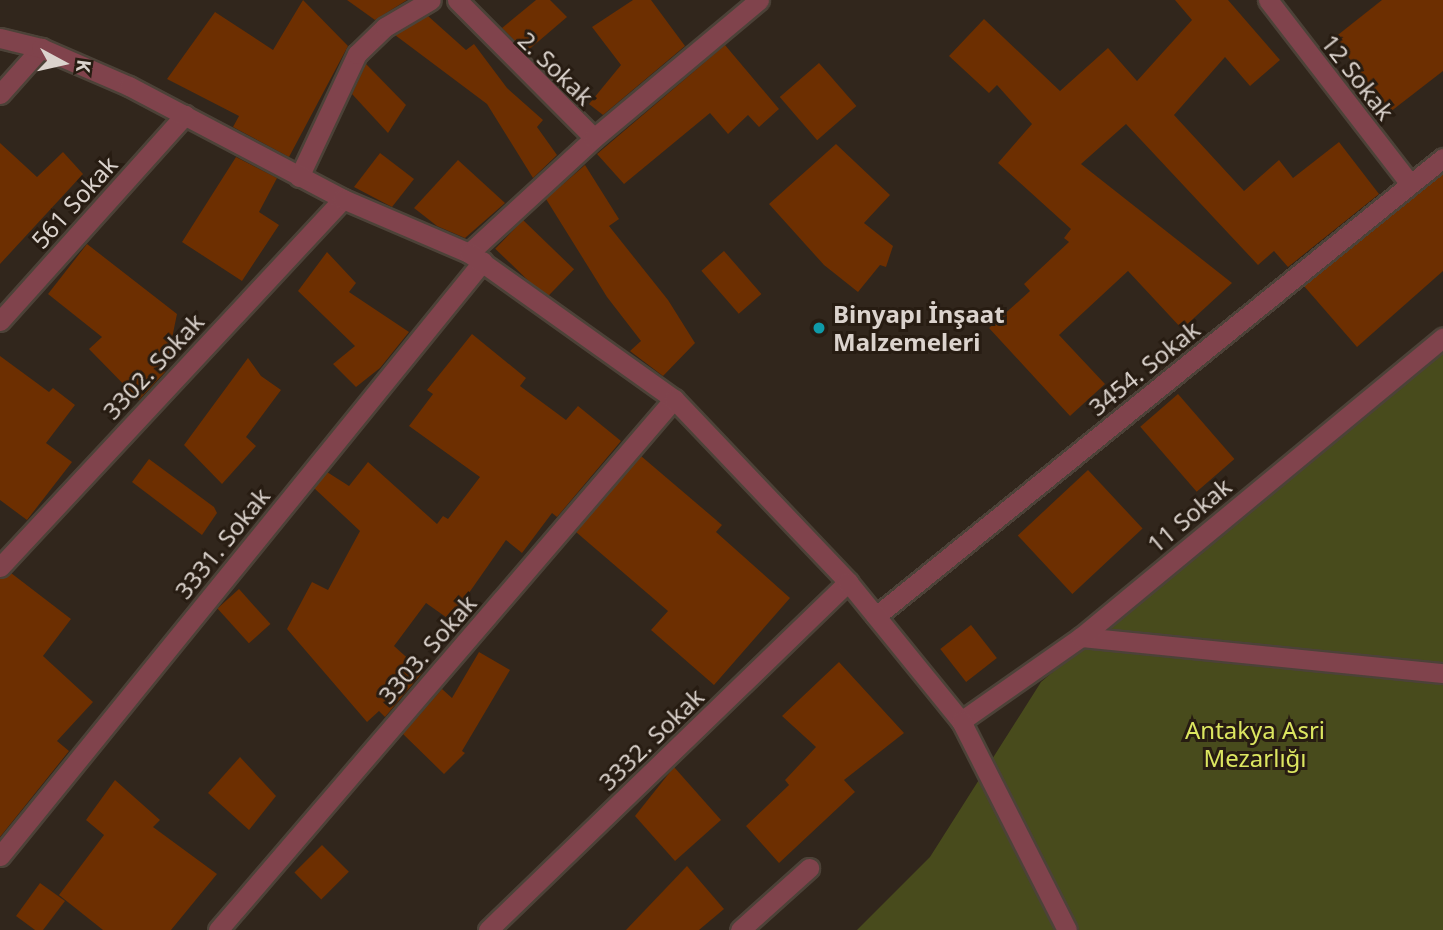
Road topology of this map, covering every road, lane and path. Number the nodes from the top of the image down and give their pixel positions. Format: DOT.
graph roads {
  1 [pos="432,0"];
  2 [pos="457,0"];
  3 [pos="1268,0"];
  4 [pos="758,1"];
  5 [pos="0,38"];
  6 [pos="41,48"];
  7 [pos="0,94"];
  8 [pos="185,115"];
  9 [pos="594,138"];
  10 [pos="1443,158"];
  11 [pos="299,177"];
  12 [pos="1410,184"];
  13 [pos="343,200"];
  14 [pos="476,257"];
  15 [pos="0,321"];
  16 [pos="1440,344"];
  17 [pos="674,400"];
  18 [pos="0,567"];
  19 [pos="848,582"];
  20 [pos="876,616"];
  21 [pos="1081,637"];
  22 [pos="1443,673"];
  23 [pos="961,721"];
  24 [pos="0,856"];
  25 [pos="809,868"];
  26 [pos="218,930"];
  27 [pos="488,930"];
  28 [pos="740,930"];
  29 [pos="1068,930"];
  1 -- 11 [label="street"];
  2 -- 9 [label="street, 2. Sokak"];
  3 -- 12 [label="street, 12 Sokak"];
  4 -- 9 [label="street, 3331. Sokak"];
  5 -- 6 [label="street"];
  6 -- 7 [label="street"];
  6 -- 8 [label="street"];
  8 -- 11 [label="street"];
  8 -- 15 [label="street, 561 Sokak"];
  9 -- 14 [label="street, 3331. Sokak"];
  10 -- 12 [label="street, 3454. Sokak"];
  11 -- 13 [label="street"];
  12 -- 20 [label="street, 3454. Sokak"];
  13 -- 14 [label="street"];
  13 -- 18 [label="street, 3302. Sokak"];
  14 -- 17 [label="street"];
  14 -- 24 [label="street, 3331. Sokak"];
  16 -- 21 [label="street, 11 Sokak"];
  17 -- 19 [label="street"];
  17 -- 26 [label="street, 3303. Sokak"];
  19 -- 20 [label="street"];
  19 -- 27 [label="street, 3332. Sokak"];
  20 -- 23 [label="street"];
  21 -- 22 [label="street"];
  21 -- 23 [label="street, 11 Sokak"];
  23 -- 29 [label="street"];
  25 -- 28 [label="street"];
}
